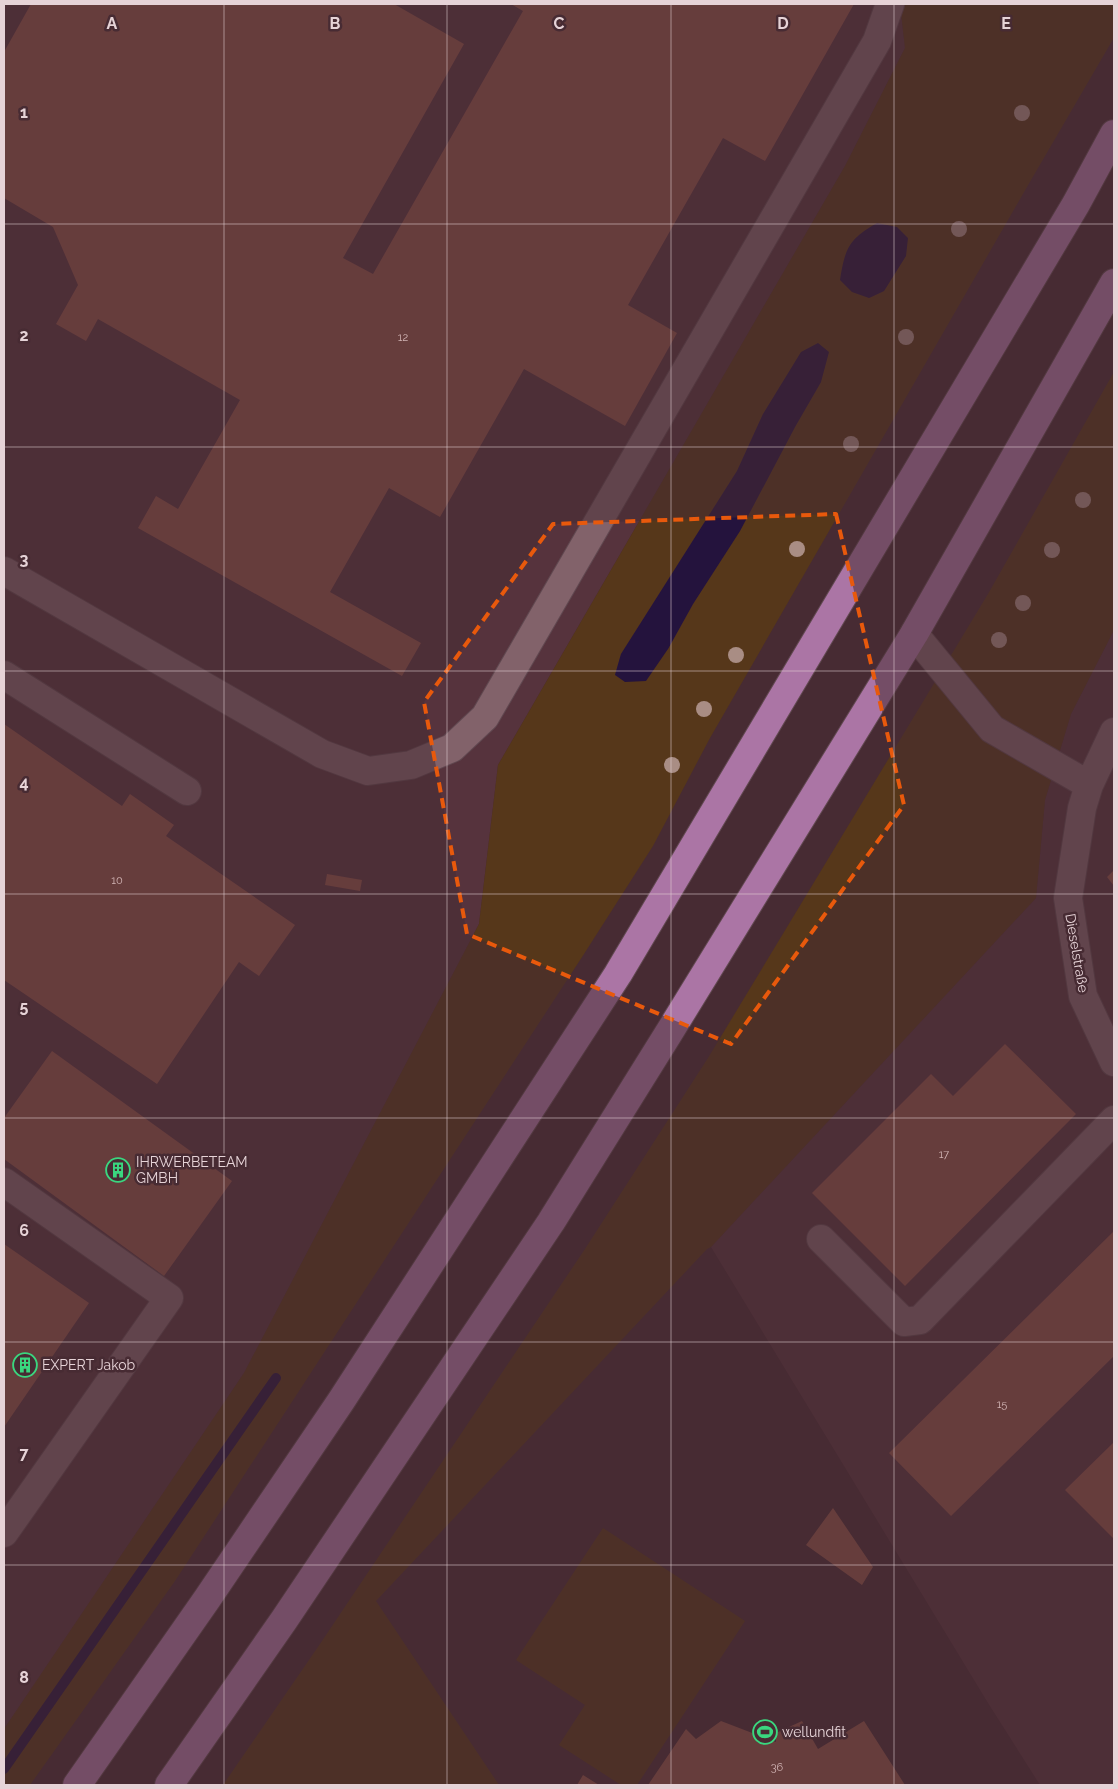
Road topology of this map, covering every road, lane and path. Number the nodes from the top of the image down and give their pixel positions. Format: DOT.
graph roads {
  1 [pos="890,4"];
  2 [pos="1114,134"];
  3 [pos="1114,283"];
  4 [pos="4,571"];
  5 [pos="914,634"];
  6 [pos="4,675"];
  7 [pos="1114,732"];
  8 [pos="1089,786"];
  9 [pos="187,791"];
  10 [pos="1114,1062"];
  11 [pos="1114,1120"];
  12 [pos="4,1182"];
  13 [pos="821,1239"];
  14 [pos="4,1533"];
  15 [pos="76,1785"];
  16 [pos="169,1785"];
  1 -- 4 [label="street"];
  2 -- 15 [label="highway"];
  3 -- 5 [label="highway"];
  5 -- 8 [label="street"];
  5 -- 16 [label="highway"];
  6 -- 9 [label="street"];
  7 -- 8 [label="street, Dieselstraße"];
  8 -- 10 [label="street, Dieselstraße"];
  11 -- 13 [label="street"];
  12 -- 14 [label="street"];
}
